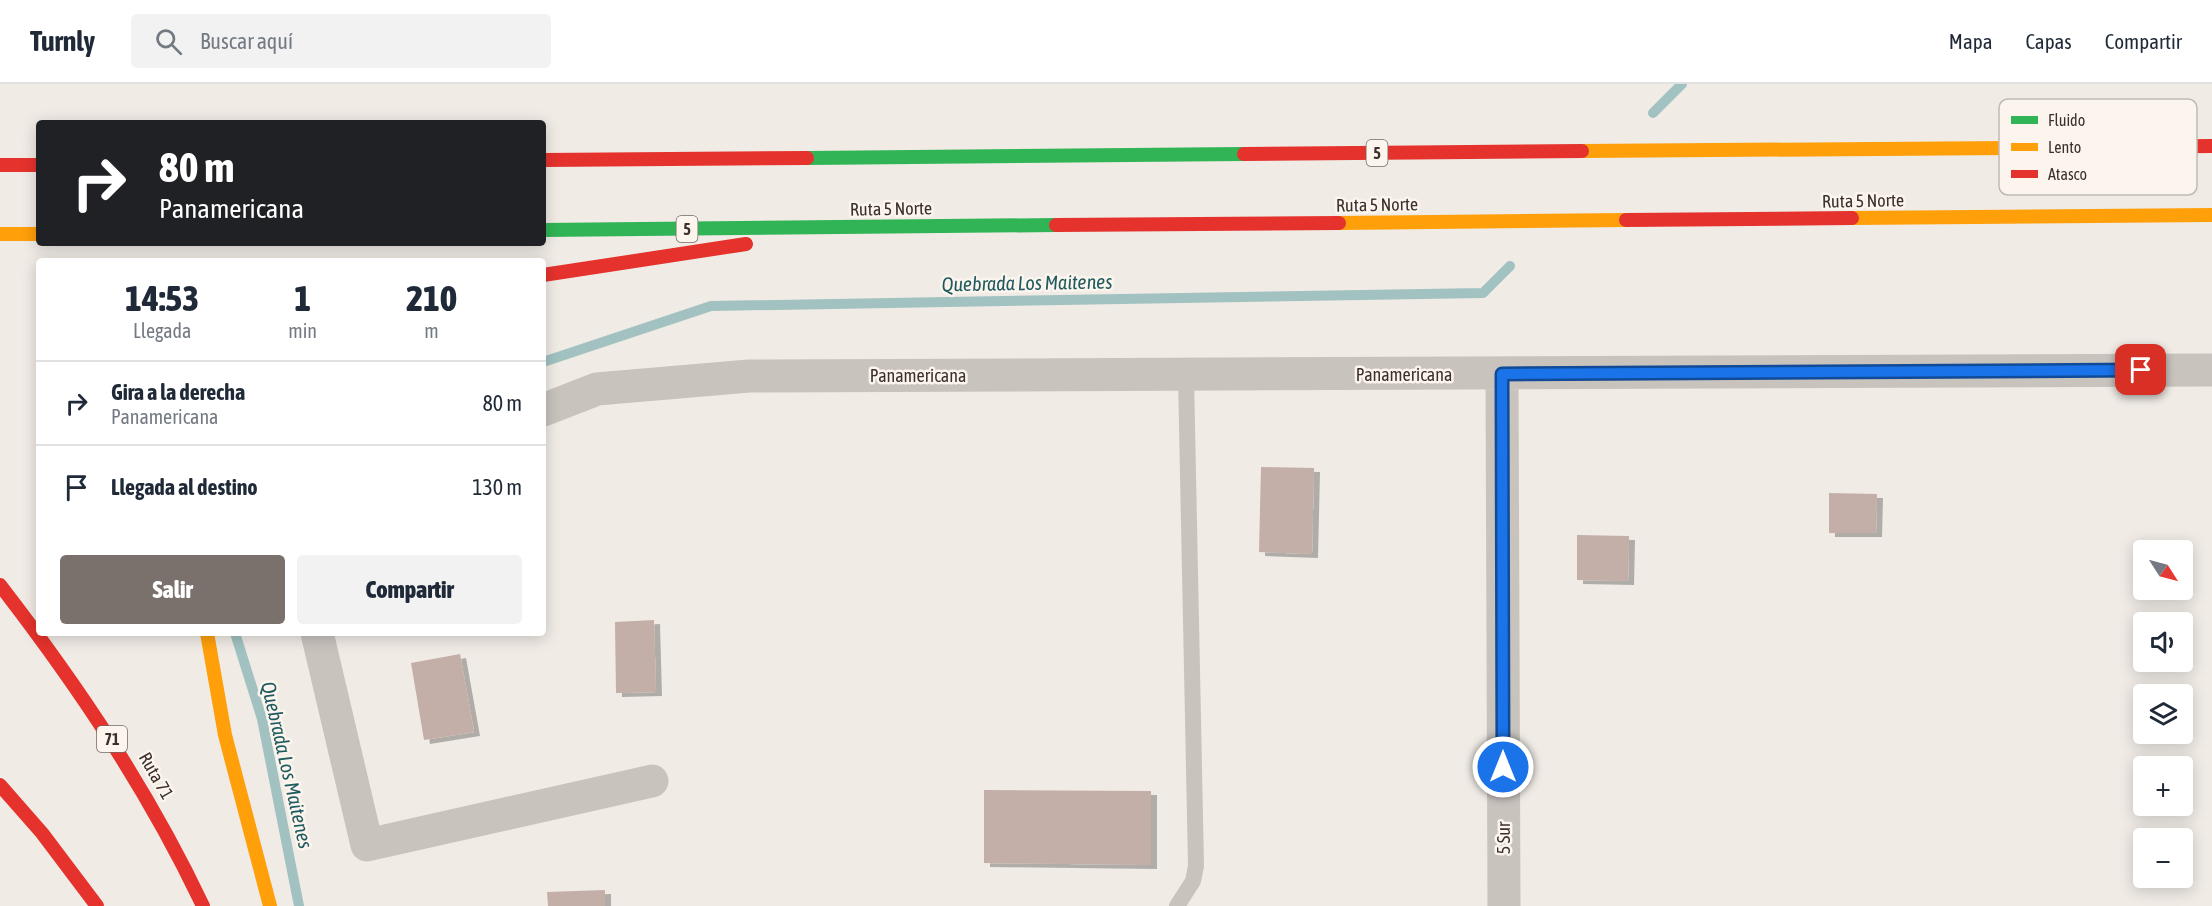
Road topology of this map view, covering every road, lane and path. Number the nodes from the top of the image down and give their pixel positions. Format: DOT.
graph roads {
  1 [pos="2197,146"];
  2 [pos="2212,146"];
  3 [pos="1999,148"];
  4 [pos="546,160"];
  5 [pos="0,165"];
  6 [pos="36,165"];
  7 [pos="2212,215"];
  8 [pos="832,228"];
  9 [pos="546,230"];
  10 [pos="0,234"];
  11 [pos="36,234"];
  12 [pos="546,275"];
  13 [pos="2212,370"];
  14 [pos="1502,374"];
  15 [pos="1186,376"];
  16 [pos="546,409"];
  17 [pos="0,585"];
  18 [pos="36,631"];
  19 [pos="40,636"];
  20 [pos="208,636"];
  21 [pos="318,636"];
  22 [pos="652,781"];
  23 [pos="0,784"];
  24 [pos="97,906"];
  25 [pos="203,906"];
  26 [pos="270,906"];
  27 [pos="1177,906"];
  28 [pos="1504,906"];
  1 -- 2 [label="main road, 5"];
  3 -- 4 [label="main road, 5"];
  5 -- 6 [label="main road"];
  7 -- 8 [label="main road, Ruta 5 Norte / 5"];
  8 -- 9 [label="main road, Ruta 5 Norte / 5"];
  8 -- 12 [label="main road"];
  10 -- 11 [label="main road"];
  13 -- 14 [label="street, Panamericana"];
  14 -- 15 [label="street, Panamericana"];
  14 -- 28 [label="street, 5 Sur"];
  15 -- 16 [label="street, Panamericana"];
  15 -- 27 [label="lane"];
  17 -- 18 [label="main road, Ruta 71 / 71"];
  19 -- 25 [label="main road, Ruta 71 / 71"];
  20 -- 26 [label="main road"];
  21 -- 22 [label="street"];
  23 -- 24 [label="main road"];
}
